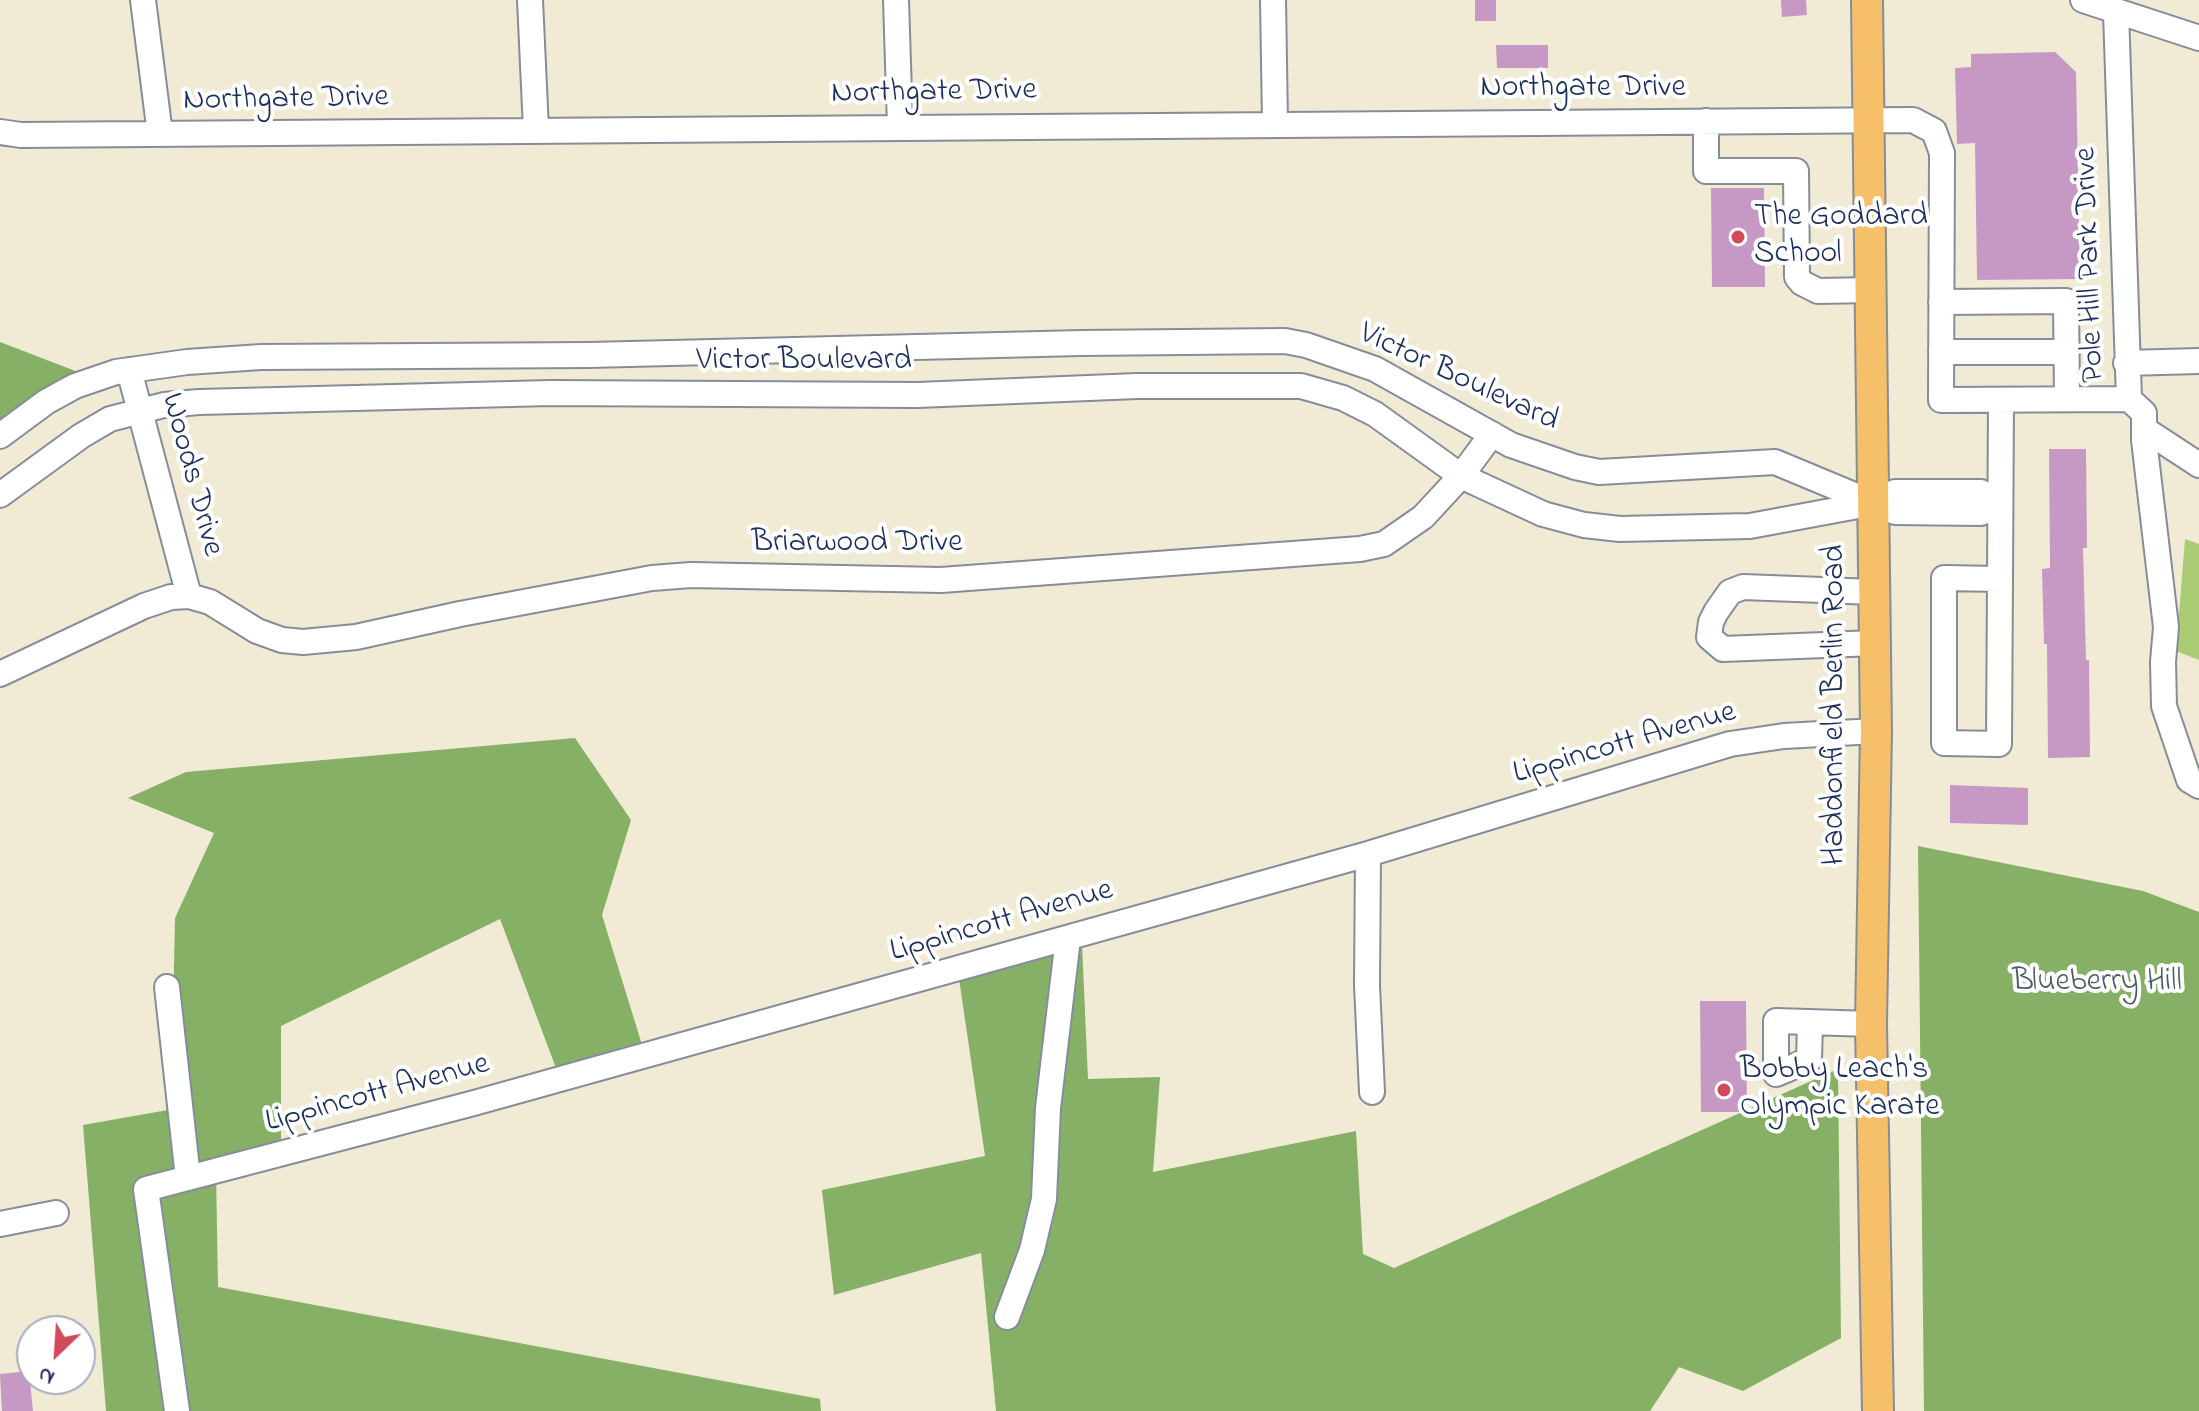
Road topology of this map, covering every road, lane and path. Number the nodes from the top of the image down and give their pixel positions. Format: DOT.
graph roads {
  1 [pos="143,0"];
  2 [pos="530,0"];
  3 [pos="896,0"];
  4 [pos="1273,0"];
  5 [pos="1867,0"];
  6 [pos="2083,0"];
  7 [pos="2116,12"];
  8 [pos="2199,38"];
  9 [pos="1706,121"];
  10 [pos="1870,121"];
  11 [pos="1275,123"];
  12 [pos="900,126"];
  13 [pos="536,130"];
  14 [pos="0,132"];
  15 [pos="160,134"];
  16 [pos="1872,290"];
  17 [pos="1941,302"];
  18 [pos="1941,352"];
  19 [pos="2067,352"];
  20 [pos="2199,361"];
  21 [pos="2126,363"];
  22 [pos="129,370"];
  23 [pos="2067,399"];
  24 [pos="2129,399"];
  25 [pos="2001,400"];
  26 [pos="140,410"];
  27 [pos="2144,429"];
  28 [pos="1492,434"];
  29 [pos="0,436"];
  30 [pos="2199,465"];
  31 [pos="1461,476"];
  32 [pos="0,495"];
  33 [pos="1874,503"];
  34 [pos="2000,504"];
  35 [pos="2000,579"];
  36 [pos="1874,592"];
  37 [pos="189,596"];
  38 [pos="1875,643"];
  39 [pos="0,674"];
  40 [pos="1876,731"];
  41 [pos="2199,786"];
  42 [pos="1368,854"];
  43 [pos="1068,938"];
  44 [pos="167,987"];
  45 [pos="1810,1022"];
  46 [pos="1871,1024"];
  47 [pos="1372,1092"];
  48 [pos="188,1178"];
  49 [pos="56,1213"];
  50 [pos="0,1224"];
  51 [pos="1007,1317"];
  52 [pos="1873,1410"];
  53 [pos="177,1411"];
  1 -- 15 [label="street"];
  2 -- 13 [label="street"];
  3 -- 12 [label="street"];
  4 -- 11 [label="street"];
  5 -- 10 [label="main road, Haddonfield Berlin Road"];
  6 -- 7 [label="street"];
  7 -- 8 [label="street"];
  7 -- 21 [label="street, Pole Hill Park Drive"];
  9 -- 10 [label="street, Northgate Drive"];
  9 -- 11 [label="street, Northgate Drive"];
  9 -- 16 [label="street"];
  10 -- 16 [label="main road, Haddonfield Berlin Road"];
  10 -- 17 [label="street, Northgate Drive"];
  11 -- 12 [label="street, Northgate Drive"];
  12 -- 13 [label="street, Northgate Drive"];
  13 -- 15 [label="street, Northgate Drive"];
  14 -- 15 [label="street, Northgate Drive"];
  16 -- 33 [label="main road, Haddonfield Berlin Road"];
  17 -- 18 [label="street, Northgate Drive"];
  17 -- 19 [label="street"];
  18 -- 19 [label="street"];
  18 -- 25 [label="street, Northgate Drive"];
  19 -- 23 [label="street"];
  20 -- 21 [label="street"];
  21 -- 24 [label="street, Pole Hill Park Drive"];
  22 -- 26 [label="street, Woods Drive"];
  22 -- 28 [label="street, Victor Boulevard"];
  22 -- 29 [label="street, Victor Boulevard"];
  23 -- 24 [label="street"];
  23 -- 25 [label="street"];
  24 -- 27 [label="street, Pole Hill Park Drive"];
  25 -- 34 [label="street"];
  26 -- 31 [label="street, Victor Boulevard"];
  26 -- 32 [label="street, Victor Boulevard"];
  26 -- 37 [label="street, Woods Drive"];
  27 -- 30 [label="street"];
  27 -- 41 [label="street, Pole Hill Park Drive"];
  28 -- 31 [label="street, Briarwood Drive"];
  28 -- 33 [label="street, Victor Boulevard"];
  31 -- 33 [label="street, Victor Boulevard"];
  31 -- 37 [label="street, Briarwood Drive"];
  33 -- 34 [label="street"];
  33 -- 36 [label="main road, Haddonfield Berlin Road"];
  34 -- 35 [label="street"];
  35 -- 35 [label="street"];
  36 -- 38 [label="main road, Haddonfield Berlin Road"];
  36 -- 38 [label="street"];
  37 -- 39 [label="street"];
  38 -- 40 [label="main road, Haddonfield Berlin Road"];
  40 -- 42 [label="street, Lippincott Avenue"];
  40 -- 46 [label="main road, Haddonfield Berlin Road"];
  42 -- 43 [label="street, Lippincott Avenue"];
  42 -- 47 [label="street"];
  43 -- 48 [label="street, Lippincott Avenue"];
  43 -- 51 [label="street"];
  44 -- 48 [label="street"];
  45 -- 46 [label="street"];
  46 -- 52 [label="main road, Haddonfield Berlin Road"];
  48 -- 53 [label="street, Lippincott Avenue"];
  49 -- 50 [label="street"];
}
